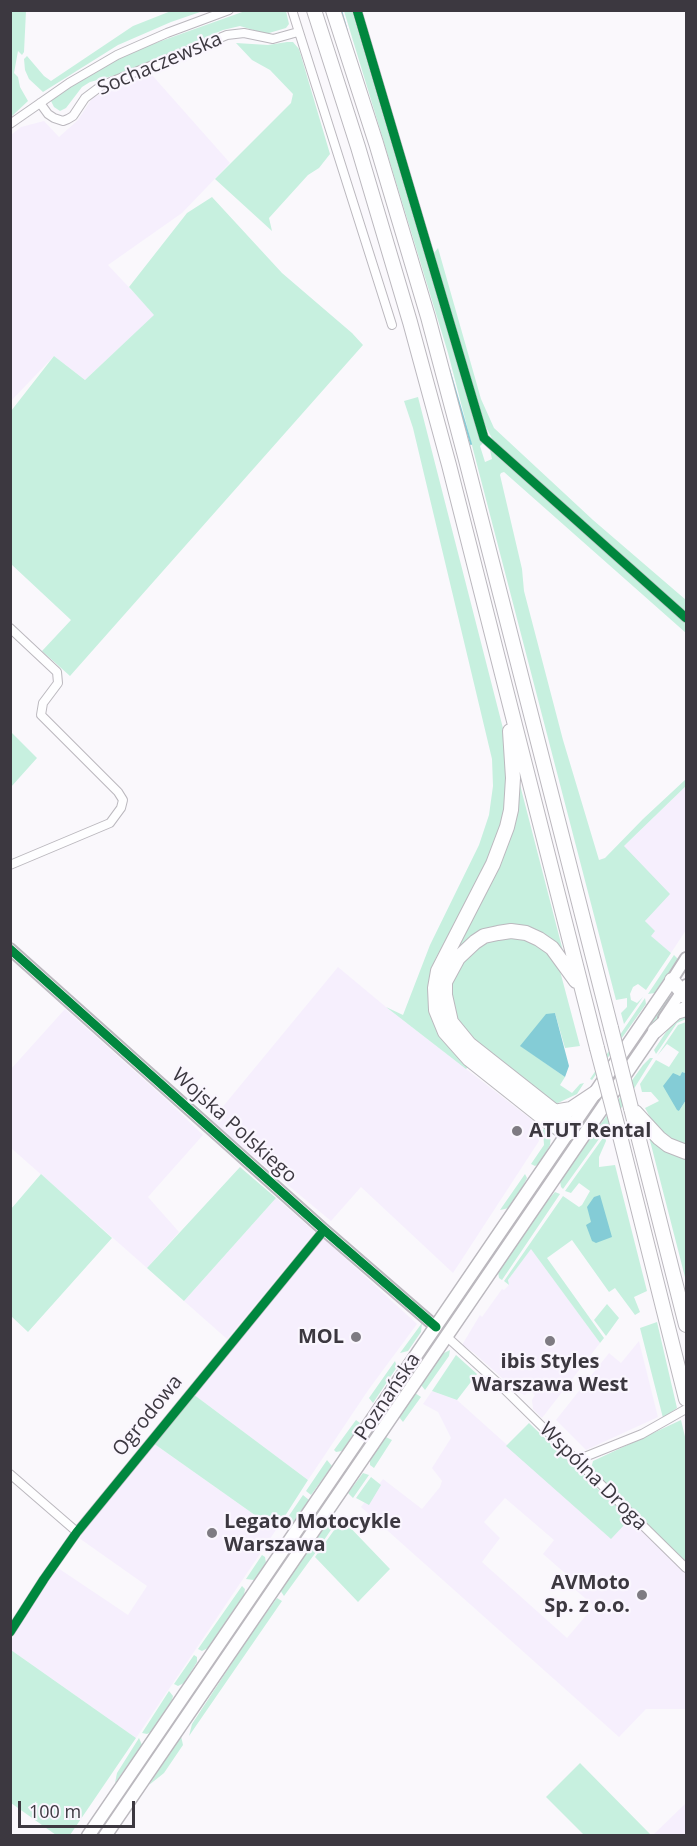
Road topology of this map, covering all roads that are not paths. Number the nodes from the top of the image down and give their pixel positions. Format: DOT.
graph roads {
  1 [pos="229,10"];
  2 [pos="292,10"];
  3 [pos="314,10"];
  4 [pos="333,10"];
  5 [pos="357,10"];
  6 [pos="298,32"];
  7 [pos="40,103"];
  8 [pos="10,124"];
  9 [pos="392,325"];
  10 [pos="687,618"];
  11 [pos="10,628"];
  12 [pos="507,693"];
  13 [pos="10,865"];
  14 [pos="10,949"];
  15 [pos="687,958"];
  16 [pos="672,980"];
  17 [pos="685,989"];
  18 [pos="582,990"];
  19 [pos="687,1008"];
  20 [pos="655,1030"];
  21 [pos="595,1093"];
  22 [pos="631,1108"];
  23 [pos="554,1112"];
  24 [pos="570,1130"];
  25 [pos="582,1138"];
  26 [pos="687,1152"];
  27 [pos="324,1230"];
  28 [pos="687,1325"];
  29 [pos="436,1327"];
  30 [pos="446,1336"];
  31 [pos="686,1399"];
  32 [pos="687,1409"];
  33 [pos="577,1460"];
  34 [pos="10,1474"];
  35 [pos="77,1532"];
  36 [pos="687,1568"];
  37 [pos="10,1632"];
  38 [pos="87,1836"];
  39 [pos="105,1836"];
  1 -- 7 [label="street, Sochaczewska"];
  2 -- 6 [label="street"];
  3 -- 12 [label="highway"];
  4 -- 22 [label="highway, bridge"];
  5 -- 10 [label="street"];
  6 -- 7 [label="street, Sochaczewska"];
  6 -- 9 [label="street"];
  7 -- 8 [label="street, Sochaczewska"];
  11 -- 13 [label="street"];
  12 -- 18 [label="highway"];
  12 -- 24 [label="highway"];
  14 -- 27 [label="street, Wojska Polskiego"];
  15 -- 16 [label="street, Poznańska"];
  16 -- 17 [label="highway"];
  16 -- 21 [label="main road, Poznańska"];
  17 -- 20 [label="street, Poznańska"];
  18 -- 23 [label="highway"];
  18 -- 31 [label="highway, bridge"];
  19 -- 20 [label="highway"];
  20 -- 25 [label="main road, Poznańska"];
  21 -- 23 [label="highway"];
  21 -- 24 [label="main road, Poznańska"];
  22 -- 26 [label="highway"];
  22 -- 28 [label="highway"];
  23 -- 24 [label="highway"];
  24 -- 25 [label="main road"];
  24 -- 29 [label="main road, Poznańska"];
  25 -- 30 [label="main road, Poznańska"];
  27 -- 29 [label="street, Wojska Polskiego"];
  27 -- 35 [label="street, Ogrodowa"];
  29 -- 38 [label="main road, Poznańska"];
  30 -- 33 [label="street, Wspólna Droga"];
  30 -- 39 [label="main road, Poznańska"];
  32 -- 33 [label="street"];
  33 -- 36 [label="street, Wspólna Droga"];
  34 -- 35 [label="street"];
  35 -- 37 [label="street, Ogrodowa"];
}
